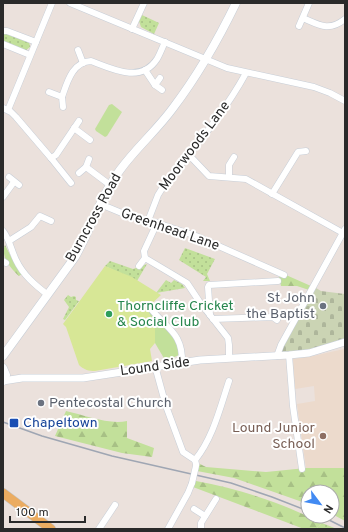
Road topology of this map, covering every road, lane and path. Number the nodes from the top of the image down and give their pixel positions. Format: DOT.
graph roads {
  1 [pos="52,3"];
  2 [pos="70,3"];
  3 [pos="144,3"];
  4 [pos="236,3"];
  5 [pos="309,3"];
  6 [pos="303,18"];
  7 [pos="345,19"];
  8 [pos="299,26"];
  9 [pos="132,29"];
  10 [pos="3,31"];
  11 [pos="36,42"];
  12 [pos="165,42"];
  13 [pos="3,44"];
  14 [pos="78,50"];
  15 [pos="30,55"];
  16 [pos="206,60"];
  17 [pos="83,63"];
  18 [pos="145,70"];
  19 [pos="246,73"];
  20 [pos="160,78"];
  21 [pos="155,85"];
  22 [pos="162,90"];
  23 [pos="49,92"];
  24 [pos="62,97"];
  25 [pos="345,101"];
  26 [pos="64,107"];
  27 [pos="5,109"];
  28 [pos="79,121"];
  29 [pos="74,128"];
  30 [pos="90,140"];
  31 [pos="306,151"];
  32 [pos="189,155"];
  33 [pos="234,157"];
  34 [pos="52,158"];
  35 [pos="89,159"];
  36 [pos="86,167"];
  37 [pos="79,173"];
  38 [pos="229,176"];
  39 [pos="14,181"];
  40 [pos="71,183"];
  41 [pos="110,185"];
  42 [pos="272,194"];
  43 [pos="3,197"];
  44 [pos="100,204"];
  45 [pos="51,221"];
  46 [pos="148,221"];
  47 [pos="157,223"];
  48 [pos="3,231"];
  49 [pos="344,231"];
  50 [pos="9,241"];
  51 [pos="146,258"];
  52 [pos="139,266"];
  53 [pos="284,275"];
  54 [pos="278,281"];
  55 [pos="48,295"];
  56 [pos="151,309"];
  57 [pos="211,317"];
  58 [pos="277,320"];
  59 [pos="345,342"];
  60 [pos="288,355"];
  61 [pos="4,356"];
  62 [pos="277,356"];
  63 [pos="229,358"];
  64 [pos="182,363"];
  65 [pos="155,366"];
  66 [pos="4,369"];
  67 [pos="22,378"];
  68 [pos="3,381"];
  69 [pos="229,381"];
  70 [pos="195,463"];
  71 [pos="302,469"];
  72 [pos="3,493"];
  73 [pos="216,499"];
  74 [pos="115,505"];
  75 [pos="194,509"];
  76 [pos="205,516"];
  77 [pos="51,529"];
  78 [pos="99,529"];
  79 [pos="168,529"];
  80 [pos="201,529"];
  1 -- 11 [label="street"];
  2 -- 9 [label="street"];
  3 -- 9 [label="street"];
  4 -- 16 [label="main road, Burncross Road"];
  5 -- 6 [label="street"];
  6 -- 7 [label="street"];
  6 -- 8 [label="street"];
  9 -- 12 [label="street"];
  10 -- 11 [label="street"];
  11 -- 15 [label="street"];
  12 -- 16 [label="street"];
  12 -- 18 [label="street"];
  13 -- 15 [label="street"];
  14 -- 17 [label="street"];
  15 -- 27 [label="street"];
  16 -- 19 [label="street"];
  16 -- 41 [label="main road, Burncross Road"];
  17 -- 18 [label="street"];
  17 -- 24 [label="street"];
  18 -- 21 [label="street"];
  19 -- 25 [label="street"];
  19 -- 32 [label="street, Moorwoods Lane"];
  20 -- 21 [label="street"];
  21 -- 22 [label="street"];
  23 -- 24 [label="street"];
  24 -- 26 [label="street"];
  27 -- 34 [label="street"];
  28 -- 29 [label="street"];
  29 -- 30 [label="street"];
  29 -- 34 [label="street"];
  31 -- 42 [label="street"];
  32 -- 38 [label="street"];
  32 -- 46 [label="street, Moorwoods Lane"];
  33 -- 38 [label="street"];
  34 -- 40 [label="street"];
  35 -- 36 [label="street"];
  36 -- 37 [label="street"];
  36 -- 41 [label="street"];
  38 -- 42 [label="street"];
  39 -- 43 [label="street"];
  41 -- 44 [label="main road, Burncross Road"];
  42 -- 49 [label="street"];
  44 -- 46 [label="street, Greenhead Lane"];
  44 -- 55 [label="main road, Burncross Road"];
  45 -- 50 [label="street"];
  46 -- 47 [label="street, Greenhead Lane"];
  47 -- 51 [label="street"];
  47 -- 53 [label="street, Greenhead Lane"];
  48 -- 50 [label="street"];
  49 -- 62 [label="street"];
  50 -- 55 [label="street"];
  51 -- 52 [label="street"];
  51 -- 57 [label="street"];
  54 -- 57 [label="street"];
  55 -- 61 [label="main road, Burncross Road"];
  56 -- 64 [label="street"];
  57 -- 58 [label="street"];
  57 -- 63 [label="street"];
  59 -- 60 [label="street, Lound Side"];
  60 -- 62 [label="street, Lound Side"];
  60 -- 71 [label="street"];
  62 -- 63 [label="street, Lound Side"];
  63 -- 64 [label="street, Lound Side"];
  64 -- 65 [label="street, Lound Side"];
  65 -- 67 [label="street, Lound Side"];
  65 -- 70 [label="street"];
  66 -- 67 [label="street, Lound Side"];
  66 -- 68 [label="main road, Lound Side"];
  67 -- 68 [label="street, Lound Side"];
  69 -- 70 [label="street"];
  70 -- 79 [label="street, bridge"];
  72 -- 77 [label="main road"];
  73 -- 76 [label="street"];
  74 -- 78 [label="street"];
  75 -- 76 [label="street"];
  76 -- 80 [label="street"];
}
